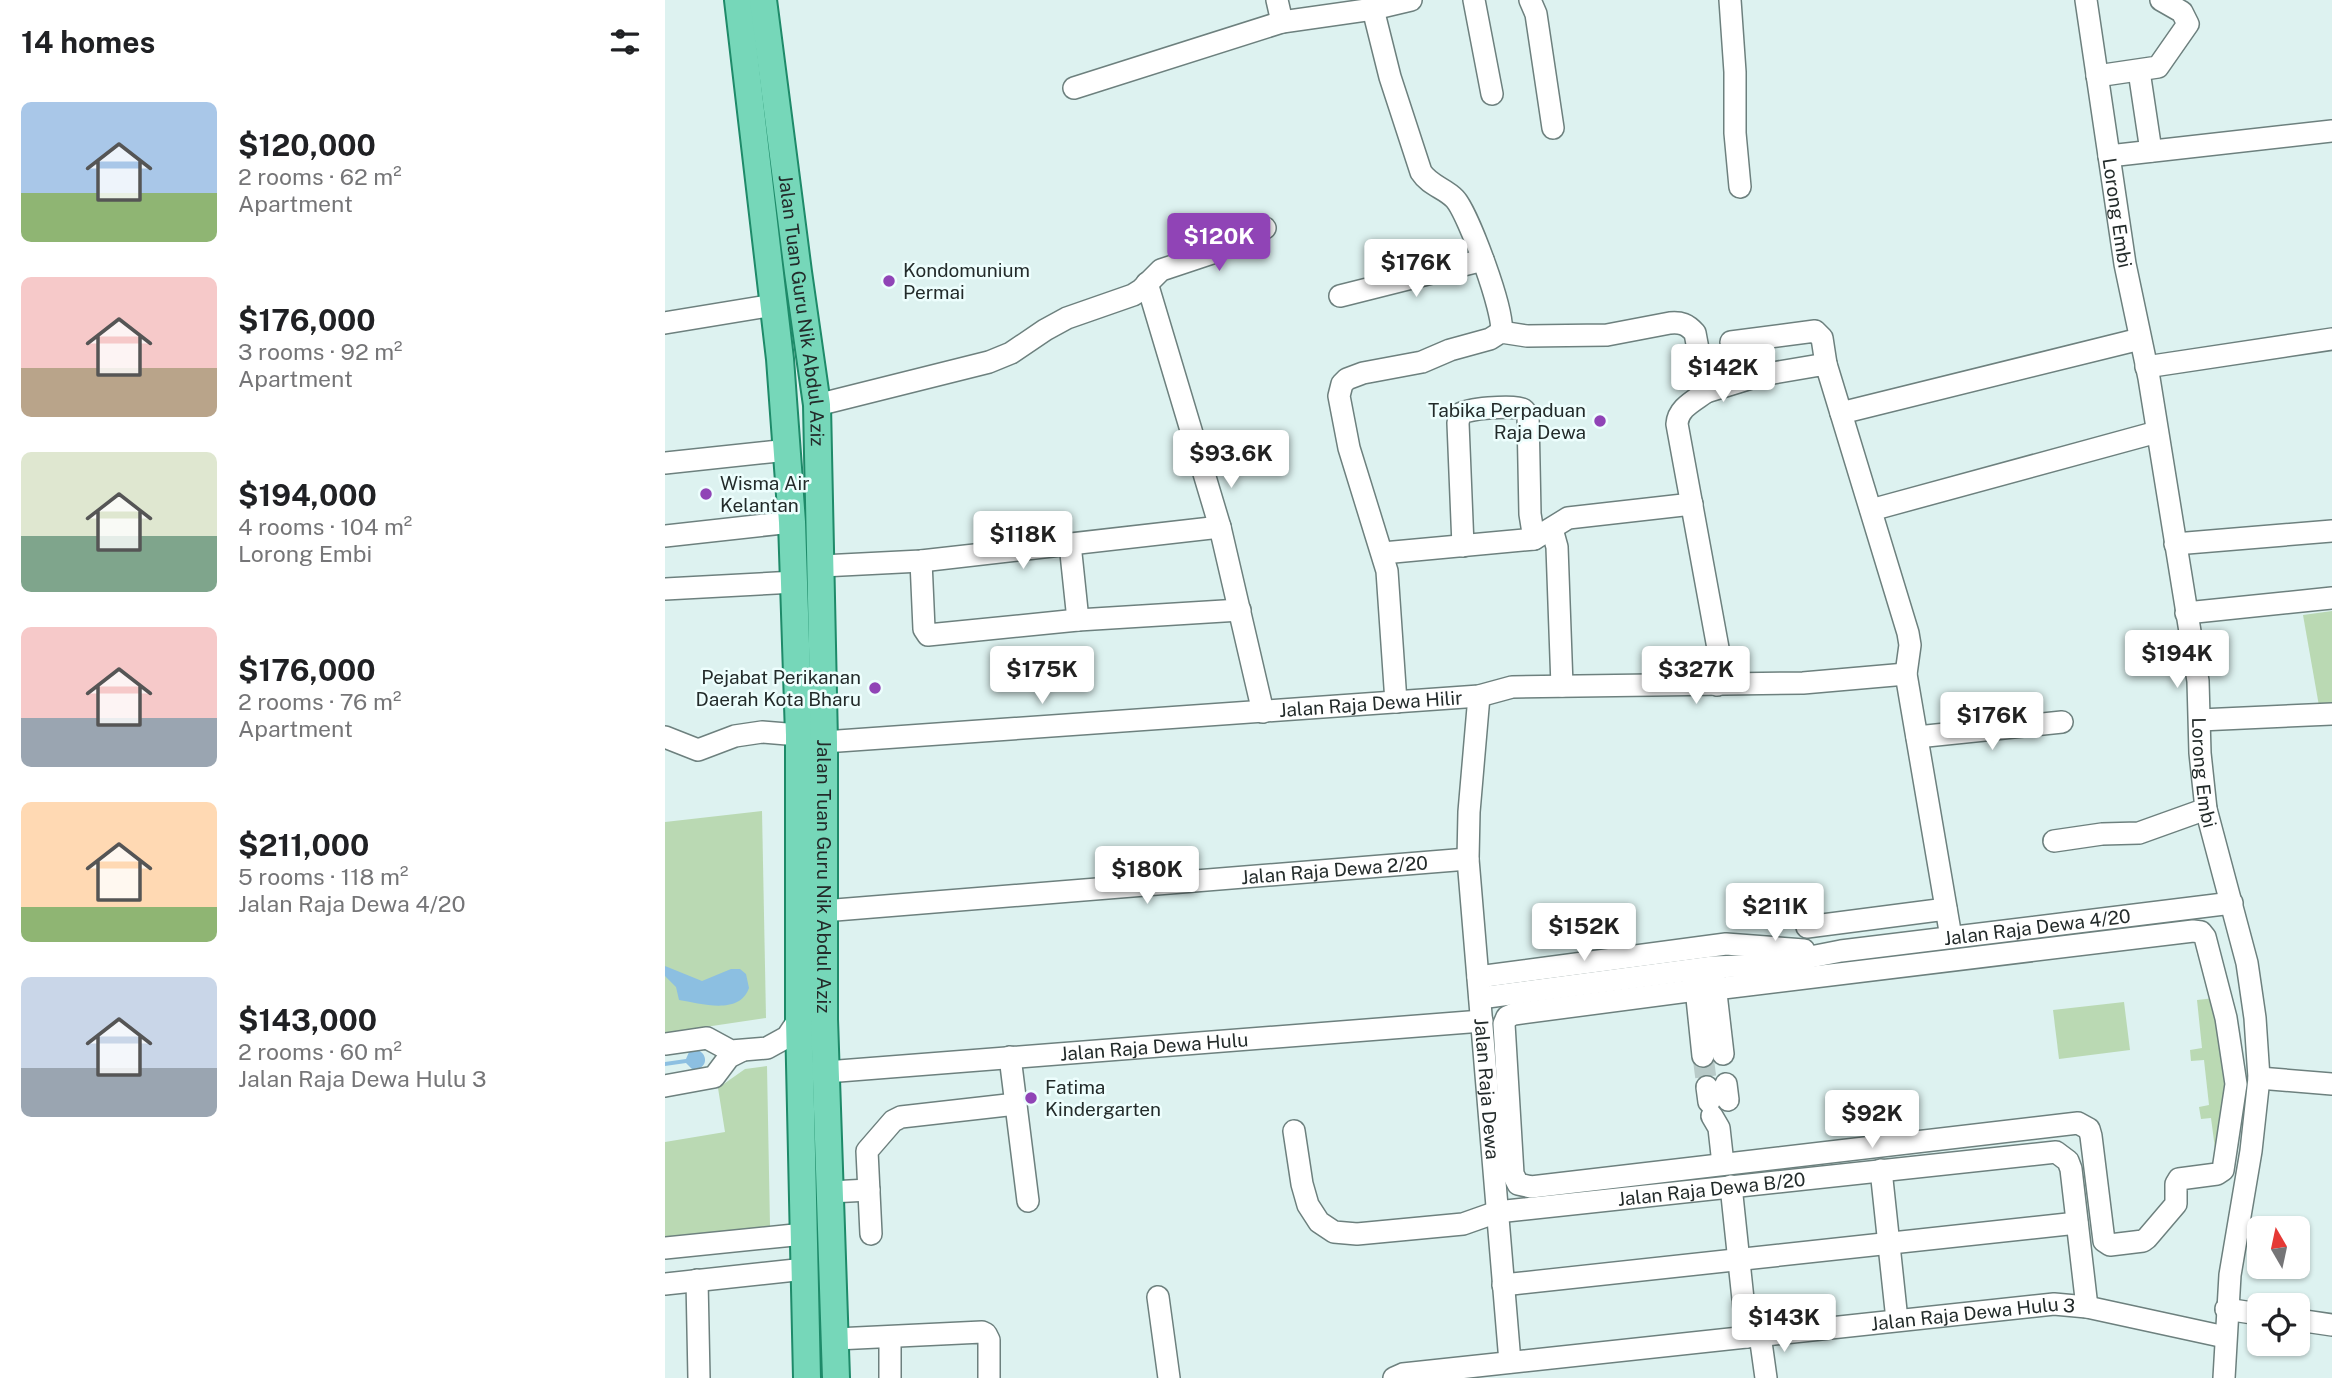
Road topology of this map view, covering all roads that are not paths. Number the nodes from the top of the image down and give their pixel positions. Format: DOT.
graph roads {
  1 [pos="738,0"];
  2 [pos="763,0"];
  3 [pos="1277,0"];
  4 [pos="1411,0"];
  5 [pos="1474,0"];
  6 [pos="1530,0"];
  7 [pos="1730,0"];
  8 [pos="2087,0"];
  9 [pos="2161,0"];
  10 [pos="1373,9"];
  11 [pos="1282,22"];
  12 [pos="2139,71"];
  13 [pos="2097,76"];
  14 [pos="1074,88"];
  15 [pos="1492,94"];
  16 [pos="1553,128"];
  17 [pos="2332,131"];
  18 [pos="2151,151"];
  19 [pos="2109,156"];
  20 [pos="1739,179"];
  21 [pos="1265,228"];
  22 [pos="1483,260"];
  23 [pos="1147,283"];
  24 [pos="1340,296"];
  25 [pos="774,305"];
  26 [pos="665,323"];
  27 [pos="1501,332"];
  28 [pos="2140,339"];
  29 [pos="2332,339"];
  30 [pos="1731,342"];
  31 [pos="1826,365"];
  32 [pos="2146,367"];
  33 [pos="1706,392"];
  34 [pos="817,405"];
  35 [pos="1841,413"];
  36 [pos="2157,432"];
  37 [pos="788,450"];
  38 [pos="665,463"];
  39 [pos="1692,504"];
  40 [pos="1871,510"];
  41 [pos="792,522"];
  42 [pos="1220,527"];
  43 [pos="2332,531"];
  44 [pos="1543,534"];
  45 [pos="665,536"];
  46 [pos="1070,544"];
  47 [pos="2175,544"];
  48 [pos="1463,546"];
  49 [pos="1383,553"];
  50 [pos="921,561"];
  51 [pos="822,566"];
  52 [pos="795,582"];
  53 [pos="665,589"];
  54 [pos="2332,598"];
  55 [pos="1240,610"];
  56 [pos="2186,613"];
  57 [pos="1078,620"];
  58 [pos="1906,674"];
  59 [pos="1717,685"];
  60 [pos="1562,686"];
  61 [pos="1479,696"];
  62 [pos="1396,702"];
  63 [pos="1263,712"];
  64 [pos="2332,714"];
  65 [pos="2200,720"];
  66 [pos="2062,722"];
  67 [pos="799,735"];
  68 [pos="665,737"];
  69 [pos="1917,737"];
  70 [pos="824,742"];
  71 [pos="2206,809"];
  72 [pos="2055,841"];
  73 [pos="1468,859"];
  74 [pos="2232,903"];
  75 [pos="1946,909"];
  76 [pos="823,911"];
  77 [pos="1807,927"];
  78 [pos="1951,937"];
  79 [pos="1703,969"];
  80 [pos="1479,987"];
  81 [pos="799,1019"];
  82 [pos="1482,1021"];
  83 [pos="665,1044"];
  84 [pos="767,1048"];
  85 [pos="741,1051"];
  86 [pos="1713,1055"];
  87 [pos="1010,1057"];
  88 [pos="825,1072"];
  89 [pos="2259,1078"];
  90 [pos="2332,1084"];
  91 [pos="665,1086"];
  92 [pos="1016,1104"];
  93 [pos="1718,1104"];
  94 [pos="801,1108"];
  95 [pos="1294,1131"];
  96 [pos="1723,1164"];
  97 [pos="1881,1170"];
  98 [pos="1731,1186"];
  99 [pos="869,1190"];
  100 [pos="830,1192"];
  101 [pos="1028,1201"];
  102 [pos="1497,1212"];
  103 [pos="2077,1223"];
  104 [pos="804,1234"];
  105 [pos="871,1234"];
  106 [pos="1889,1243"];
  107 [pos="665,1248"];
  108 [pos="1739,1259"];
  109 [pos="805,1269"];
  110 [pos="697,1280"];
  111 [pos="665,1284"];
  112 [pos="1503,1285"];
  113 [pos="1158,1297"];
  114 [pos="2087,1307"];
  115 [pos="2226,1309"];
  116 [pos="2247,1312"];
  117 [pos="1897,1320"];
  118 [pos="2310,1322"];
  119 [pos="2332,1325"];
  120 [pos="806,1328"];
  121 [pos="836,1333"];
  122 [pos="1754,1336"];
  123 [pos="890,1337"];
  124 [pos="2225,1338"];
  125 [pos="1510,1362"];
  126 [pos="699,1378"];
  127 [pos="807,1378"];
  128 [pos="836,1378"];
  129 [pos="890,1378"];
  130 [pos="989,1378"];
  131 [pos="1169,1378"];
  132 [pos="1394,1378"];
  133 [pos="1766,1378"];
  134 [pos="2224,1378"];
  1 -- 25 [label="main road, Jalan Tuan Guru Nik Abdul Aziz"];
  2 -- 34 [label="main road, Jalan Tuan Guru Nik Abdul Aziz"];
  3 -- 11 [label="street"];
  4 -- 10 [label="street"];
  5 -- 15 [label="street"];
  6 -- 16 [label="street"];
  7 -- 20 [label="street"];
  8 -- 13 [label="street, Lorong Embi"];
  9 -- 12 [label="street"];
  10 -- 11 [label="street"];
  10 -- 22 [label="street"];
  11 -- 14 [label="street"];
  12 -- 13 [label="street"];
  12 -- 18 [label="street"];
  13 -- 19 [label="street, Lorong Embi"];
  17 -- 18 [label="street"];
  18 -- 19 [label="street"];
  19 -- 28 [label="street, Lorong Embi"];
  21 -- 23 [label="street"];
  22 -- 24 [label="street"];
  22 -- 27 [label="street"];
  23 -- 34 [label="street"];
  23 -- 42 [label="street"];
  25 -- 26 [label="street"];
  25 -- 37 [label="main road, Jalan Tuan Guru Nik Abdul Aziz"];
  27 -- 33 [label="street"];
  27 -- 49 [label="street"];
  28 -- 32 [label="street, Lorong Embi"];
  28 -- 35 [label="street"];
  29 -- 32 [label="street"];
  30 -- 31 [label="street"];
  31 -- 33 [label="street"];
  31 -- 35 [label="street"];
  32 -- 36 [label="street, Lorong Embi"];
  33 -- 39 [label="street"];
  34 -- 37 [label="main road"];
  34 -- 51 [label="main road, Jalan Tuan Guru Nik Abdul Aziz"];
  35 -- 40 [label="street"];
  36 -- 40 [label="street"];
  36 -- 47 [label="street, Lorong Embi"];
  37 -- 38 [label="street"];
  37 -- 41 [label="main road, Jalan Tuan Guru Nik Abdul Aziz"];
  39 -- 44 [label="street"];
  39 -- 59 [label="street"];
  40 -- 58 [label="street"];
  41 -- 45 [label="street"];
  41 -- 52 [label="main road, Jalan Tuan Guru Nik Abdul Aziz"];
  42 -- 46 [label="street"];
  42 -- 55 [label="street"];
  43 -- 47 [label="street"];
  44 -- 48 [label="street"];
  44 -- 48 [label="street"];
  44 -- 60 [label="street"];
  46 -- 50 [label="street"];
  46 -- 57 [label="street"];
  47 -- 56 [label="street, Lorong Embi"];
  48 -- 49 [label="street"];
  49 -- 62 [label="street"];
  50 -- 51 [label="street"];
  50 -- 57 [label="street"];
  51 -- 70 [label="main road, Jalan Tuan Guru Nik Abdul Aziz"];
  52 -- 53 [label="street"];
  52 -- 67 [label="main road, Jalan Tuan Guru Nik Abdul Aziz"];
  54 -- 56 [label="street"];
  55 -- 57 [label="street"];
  55 -- 63 [label="street"];
  56 -- 65 [label="street, Lorong Embi"];
  58 -- 59 [label="street, Jalan Raja Dewa Hilir"];
  58 -- 69 [label="street"];
  59 -- 60 [label="street, Jalan Raja Dewa Hilir"];
  60 -- 61 [label="street, Jalan Raja Dewa Hilir"];
  61 -- 62 [label="street, Jalan Raja Dewa Hilir"];
  61 -- 73 [label="street, Jalan Raja Dewa"];
  62 -- 63 [label="street, Jalan Raja Dewa Hilir"];
  63 -- 70 [label="street, Jalan Raja Dewa Hilir"];
  64 -- 65 [label="street"];
  65 -- 71 [label="street, Lorong Embi"];
  66 -- 69 [label="street"];
  67 -- 68 [label="street"];
  67 -- 81 [label="main road, Jalan Tuan Guru Nik Abdul Aziz"];
  69 -- 75 [label="street"];
  70 -- 76 [label="main road, Jalan Tuan Guru Nik Abdul Aziz"];
  71 -- 72 [label="street"];
  71 -- 74 [label="street, Lorong Embi"];
  73 -- 76 [label="street, Jalan Raja Dewa 2/20"];
  73 -- 80 [label="street, Jalan Raja Dewa"];
  74 -- 78 [label="street, Jalan Raja Dewa 4/20"];
  74 -- 89 [label="street, Lorong Embi"];
  75 -- 77 [label="street"];
  75 -- 78 [label="street"];
  76 -- 88 [label="main road, Jalan Tuan Guru Nik Abdul Aziz"];
  78 -- 79 [label="street, Jalan Raja Dewa 4/20"];
  79 -- 80 [label="street, Jalan Raja Dewa 4/20"];
  79 -- 86 [label="street"];
  79 -- 96 [label="street"];
  79 -- 96 [label="street"];
  80 -- 82 [label="street, Jalan Raja Dewa"];
  81 -- 84 [label="street"];
  81 -- 94 [label="main road, Jalan Tuan Guru Nik Abdul Aziz"];
  82 -- 87 [label="street, Jalan Raja Dewa Hulu"];
  82 -- 102 [label="street, Jalan Raja Dewa"];
  83 -- 85 [label="street"];
  84 -- 85 [label="street"];
  84 -- 94 [label="street"];
  85 -- 91 [label="street"];
  87 -- 88 [label="street, Jalan Raja Dewa Hulu"];
  87 -- 92 [label="street"];
  88 -- 100 [label="main road, Jalan Tuan Guru Nik Abdul Aziz"];
  89 -- 90 [label="street"];
  89 -- 115 [label="street, Lorong Embi"];
  92 -- 99 [label="street"];
  92 -- 101 [label="street"];
  93 -- 96 [label="street"];
  94 -- 104 [label="main road, Jalan Tuan Guru Nik Abdul Aziz"];
  95 -- 102 [label="street, Jalan Raja Dewa B/20"];
  97 -- 98 [label="street, Jalan Raja Dewa B/20"];
  97 -- 103 [label="street, Jalan Raja Dewa B/20"];
  97 -- 106 [label="street"];
  98 -- 102 [label="street, Jalan Raja Dewa B/20"];
  98 -- 108 [label="street"];
  99 -- 100 [label="street"];
  99 -- 105 [label="street"];
  100 -- 121 [label="main road, Jalan Tuan Guru Nik Abdul Aziz"];
  102 -- 112 [label="street, Jalan Raja Dewa"];
  103 -- 106 [label="street"];
  103 -- 114 [label="street, Jalan Raja Dewa B/20"];
  104 -- 107 [label="street"];
  104 -- 109 [label="main road, Jalan Tuan Guru Nik Abdul Aziz"];
  106 -- 108 [label="street"];
  106 -- 117 [label="street"];
  108 -- 112 [label="street"];
  108 -- 122 [label="street"];
  109 -- 110 [label="street"];
  109 -- 120 [label="main road, Jalan Tuan Guru Nik Abdul Aziz"];
  110 -- 111 [label="street"];
  110 -- 126 [label="street"];
  112 -- 125 [label="street, Jalan Raja Dewa"];
  113 -- 131 [label="street"];
  114 -- 117 [label="street, Jalan Raja Dewa Hulu 3"];
  114 -- 124 [label="street, Jalan Raja Dewa Hulu 3"];
  115 -- 116 [label="street"];
  115 -- 124 [label="street, Lorong Embi"];
  117 -- 122 [label="street, Jalan Raja Dewa Hulu 3"];
  118 -- 119 [label="street"];
  120 -- 121 [label="main road"];
  120 -- 127 [label="main road, Jalan Tuan Guru Nik Abdul Aziz"];
  121 -- 123 [label="street"];
  121 -- 128 [label="main road, Jalan Tuan Guru Nik Abdul Aziz"];
  122 -- 125 [label="street, Jalan Raja Dewa Hulu 3"];
  122 -- 133 [label="street"];
  123 -- 129 [label="street"];
  123 -- 130 [label="street"];
  124 -- 134 [label="street, Lorong Embi"];
  125 -- 132 [label="street"];
}
